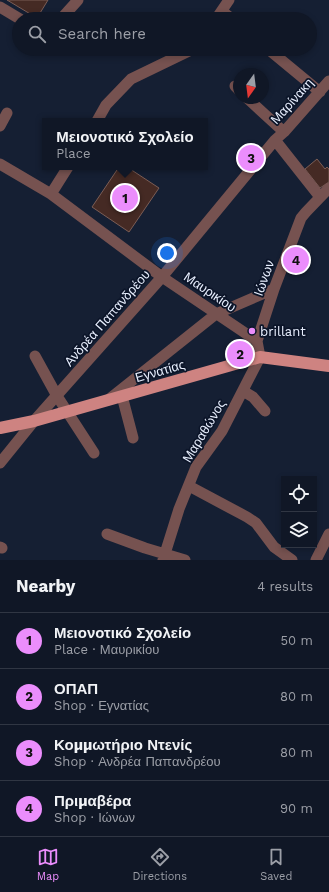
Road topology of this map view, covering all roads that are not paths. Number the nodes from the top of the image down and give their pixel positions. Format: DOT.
graph roads {
  1 [pos="78,0"];
  2 [pos="229,0"];
  3 [pos="0,7"];
  4 [pos="67,12"];
  5 [pos="221,12"];
  6 [pos="12,14"];
  7 [pos="179,56"];
  8 [pos="276,56"];
  9 [pos="329,81"];
  10 [pos="320,92"];
  11 [pos="254,104"];
  12 [pos="7,114"];
  13 [pos="99,118"];
  14 [pos="0,126"];
  15 [pos="284,132"];
  16 [pos="275,140"];
  17 [pos="0,164"];
  18 [pos="66,170"];
  19 [pos="329,188"];
  20 [pos="51,194"];
  21 [pos="320,197"];
  22 [pos="162,277"];
  23 [pos="274,289"];
  24 [pos="216,314"];
  25 [pos="258,341"];
  26 [pos="35,356"];
  27 [pos="260,357"];
  28 [pos="329,366"];
  29 [pos="243,391"];
  30 [pos="57,396"];
  31 [pos="122,396"];
  32 [pos="106,401"];
  33 [pos="67,411"];
  34 [pos="266,411"];
  35 [pos="34,421"];
  36 [pos="0,428"];
  37 [pos="132,438"];
  38 [pos="94,453"];
  39 [pos="0,463"];
  40 [pos="189,486"];
  41 [pos="107,534"];
  42 [pos="329,534"];
  43 [pos="164,557"];
  44 [pos="186,560"];
  45 [pos="292,560"];
  46 [pos="316,560"];
  1 -- 4 [label="street"];
  2 -- 5 [label="street"];
  3 -- 6 [label="street"];
  7 -- 13 [label="street"];
  8 -- 10 [label="street"];
  9 -- 10 [label="street, Μαρίνακη"];
  10 -- 15 [label="street, Μαρίνακη"];
  11 -- 15 [label="street"];
  12 -- 14 [label="street"];
  15 -- 16 [label="street, Μαρίνακη"];
  16 -- 21 [label="street"];
  16 -- 22 [label="street, Ανδρέα Παπανδρέου"];
  17 -- 20 [label="street, Μαυρικίου"];
  18 -- 20 [label="street"];
  19 -- 21 [label="street, Ιώνων"];
  20 -- 22 [label="street, Μαυρικίου"];
  21 -- 23 [label="street, Ιώνων"];
  22 -- 24 [label="street, Μαυρικίου"];
  22 -- 30 [label="street, Ανδρέα Παπανδρέου"];
  23 -- 24 [label="street"];
  23 -- 25 [label="street, Ιώνων"];
  24 -- 25 [label="street, Μαυρικίου"];
  24 -- 32 [label="street"];
  25 -- 27 [label="street"];
  26 -- 30 [label="street"];
  27 -- 28 [label="main road, Εγνατίας"];
  27 -- 29 [label="street, Μαραθώνος"];
  27 -- 31 [label="main road, Εγνατίας"];
  29 -- 34 [label="street"];
  29 -- 40 [label="street, Μαραθώνος"];
  30 -- 33 [label="street"];
  30 -- 35 [label="street, Ανδρέα Παπανδρέου"];
  31 -- 32 [label="main road, Εγνατίας"];
  31 -- 37 [label="street"];
  32 -- 33 [label="main road, Εγνατίας"];
  33 -- 35 [label="main road, Εγνατίας"];
  33 -- 38 [label="street"];
  35 -- 36 [label="main road, Εγνατίας"];
  35 -- 39 [label="street, Ανδρέα Παπανδρέου"];
  40 -- 43 [label="street, Μαραθώνος"];
  40 -- 45 [label="street"];
  41 -- 43 [label="street"];
  42 -- 46 [label="street"];
  43 -- 44 [label="street"];
}
